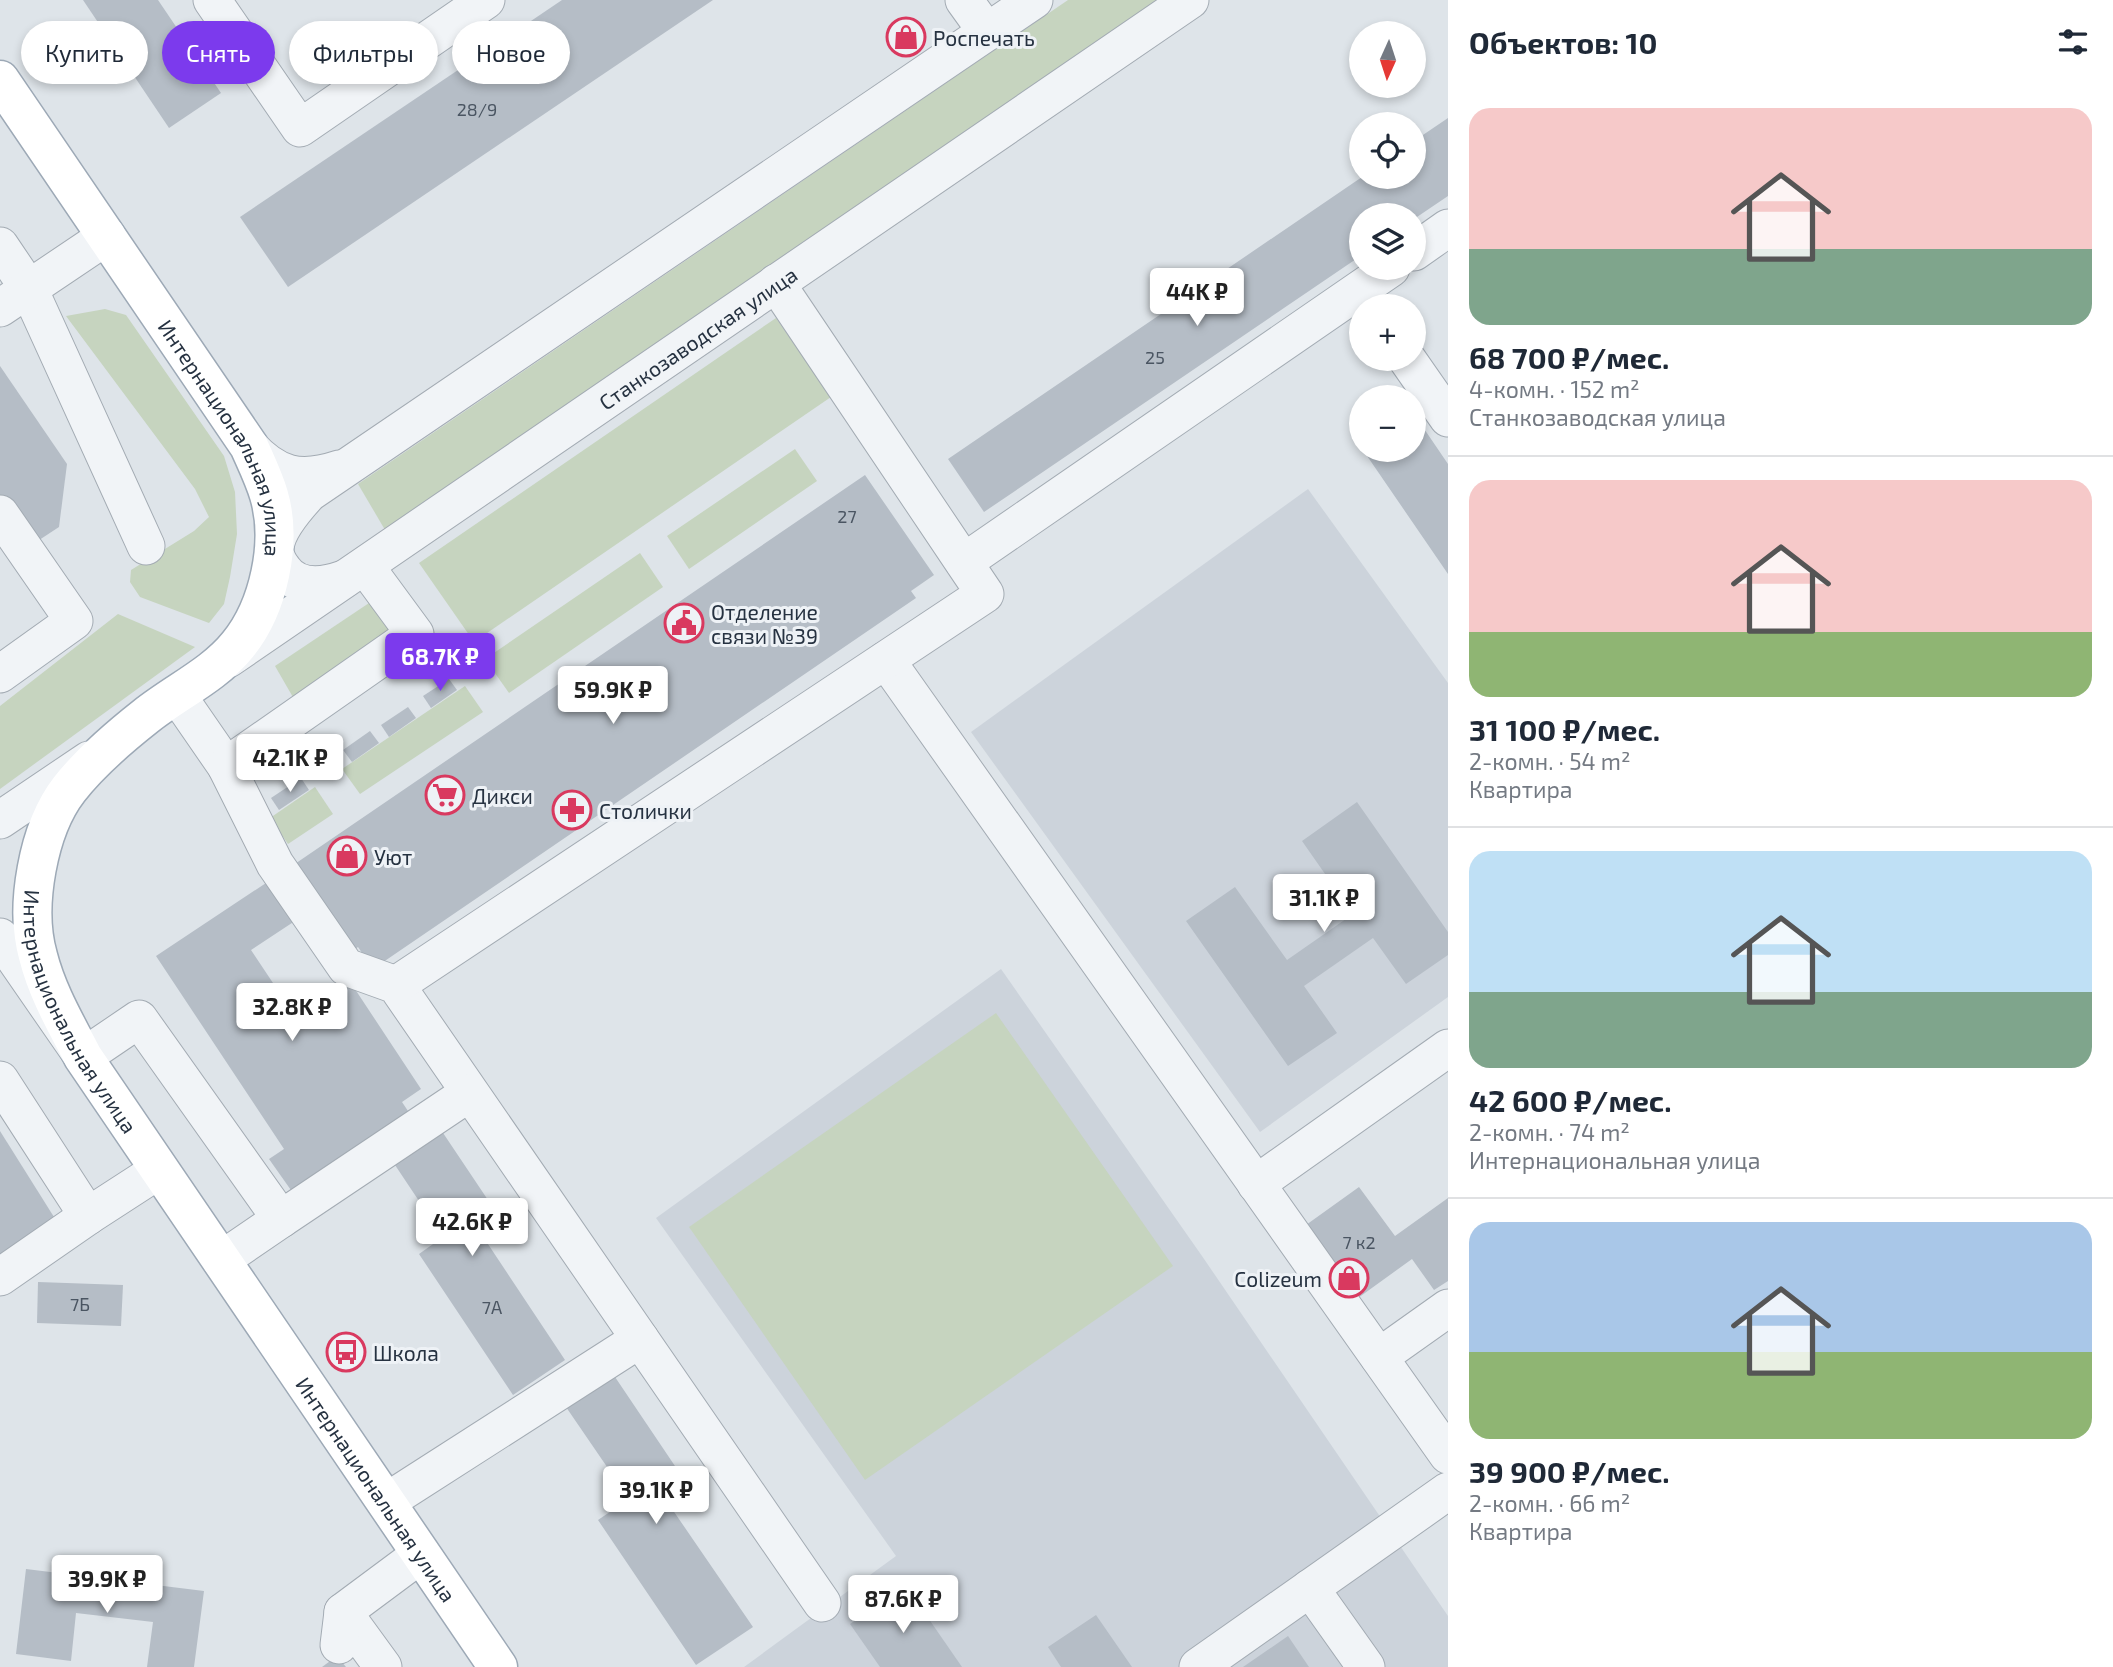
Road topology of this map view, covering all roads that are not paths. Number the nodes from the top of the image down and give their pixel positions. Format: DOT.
graph roads {
  1 [pos="212,0"];
  2 [pos="486,0"];
  3 [pos="964,0"];
  4 [pos="1034,0"];
  5 [pos="1190,0"];
  6 [pos="987,32"];
  7 [pos="0,80"];
  8 [pos="1448,228"];
  9 [pos="107,236"];
  10 [pos="1426,244"];
  11 [pos="0,246"];
  12 [pos="1381,280"];
  13 [pos="776,283"];
  14 [pos="1368,294"];
  15 [pos="15,298"];
  16 [pos="1349,309"];
  17 [pos="1415,371"];
  18 [pos="1448,418"];
  19 [pos="249,446"];
  20 [pos="346,467"];
  21 [pos="0,514"];
  22 [pos="146,546"];
  23 [pos="275,548"];
  24 [pos="964,562"];
  25 [pos="357,572"];
  26 [pos="886,660"];
  27 [pos="0,674"];
  28 [pos="191,685"];
  29 [pos="107,747"];
  30 [pos="226,766"];
  31 [pos="0,820"];
  32 [pos="0,937"];
  33 [pos="396,985"];
  34 [pos="1448,1048"];
  35 [pos="83,1057"];
  36 [pos="0,1080"];
  37 [pos="470,1093"];
  38 [pos="159,1170"];
  39 [pos="1256,1184"];
  40 [pos="88,1216"];
  41 [pos="281,1219"];
  42 [pos="221,1260"];
  43 [pos="0,1277"];
  44 [pos="1448,1308"];
  45 [pos="640,1339"];
  46 [pos="1378,1357"];
  47 [pos="1448,1455"];
  48 [pos="1448,1491"];
  49 [pos="386,1502"];
  50 [pos="422,1554"];
  51 [pos="1310,1588"];
  52 [pos="822,1603"];
  53 [pos="383,1667"];
  54 [pos="498,1667"];
  55 [pos="1198,1667"];
  56 [pos="1366,1667"];
  1 -- 2 [label="street"];
  3 -- 6 [label="street"];
  4 -- 6 [label="street"];
  5 -- 13 [label="street, Станкозаводская улица"];
  6 -- 20 [label="street"];
  7 -- 9 [label="main road, Интернациональная улица"];
  8 -- 10 [label="street"];
  9 -- 15 [label="street"];
  9 -- 19 [label="main road, Интернациональная улица"];
  11 -- 15 [label="street"];
  12 -- 14 [label="street"];
  13 -- 24 [label="street"];
  13 -- 25 [label="street, Станкозаводская улица"];
  15 -- 22 [label="street"];
  16 -- 24 [label="street"];
  17 -- 18 [label="street"];
  19 -- 20 [label="street"];
  19 -- 23 [label="main road, Интернациональная улица"];
  20 -- 23 [label="street"];
  21 -- 27 [label="street"];
  23 -- 25 [label="street"];
  23 -- 28 [label="main road, Интернациональная улица"];
  24 -- 26 [label="street"];
  25 -- 28 [label="street, Станкозаводская улица"];
  25 -- 30 [label="street"];
  26 -- 33 [label="street"];
  26 -- 39 [label="street"];
  28 -- 29 [label="main road, Интернациональная улица"];
  28 -- 30 [label="street"];
  29 -- 31 [label="street"];
  29 -- 35 [label="main road, Интернациональная улица"];
  30 -- 33 [label="street"];
  32 -- 35 [label="street"];
  33 -- 37 [label="street"];
  34 -- 39 [label="street"];
  35 -- 38 [label="main road, Интернациональная улица"];
  35 -- 41 [label="street"];
  36 -- 40 [label="street"];
  37 -- 41 [label="street"];
  37 -- 45 [label="street"];
  38 -- 40 [label="street"];
  38 -- 42 [label="main road, Интернациональная улица"];
  39 -- 46 [label="street"];
  40 -- 43 [label="street"];
  41 -- 42 [label="street"];
  42 -- 49 [label="main road, Интернациональная улица"];
  44 -- 46 [label="street"];
  45 -- 49 [label="street"];
  45 -- 52 [label="street"];
  46 -- 47 [label="street"];
  48 -- 51 [label="street"];
  49 -- 50 [label="main road, Интернациональная улица"];
  50 -- 53 [label="street"];
  50 -- 54 [label="main road, Интернациональная улица"];
  51 -- 55 [label="street"];
  51 -- 56 [label="street"];
}
